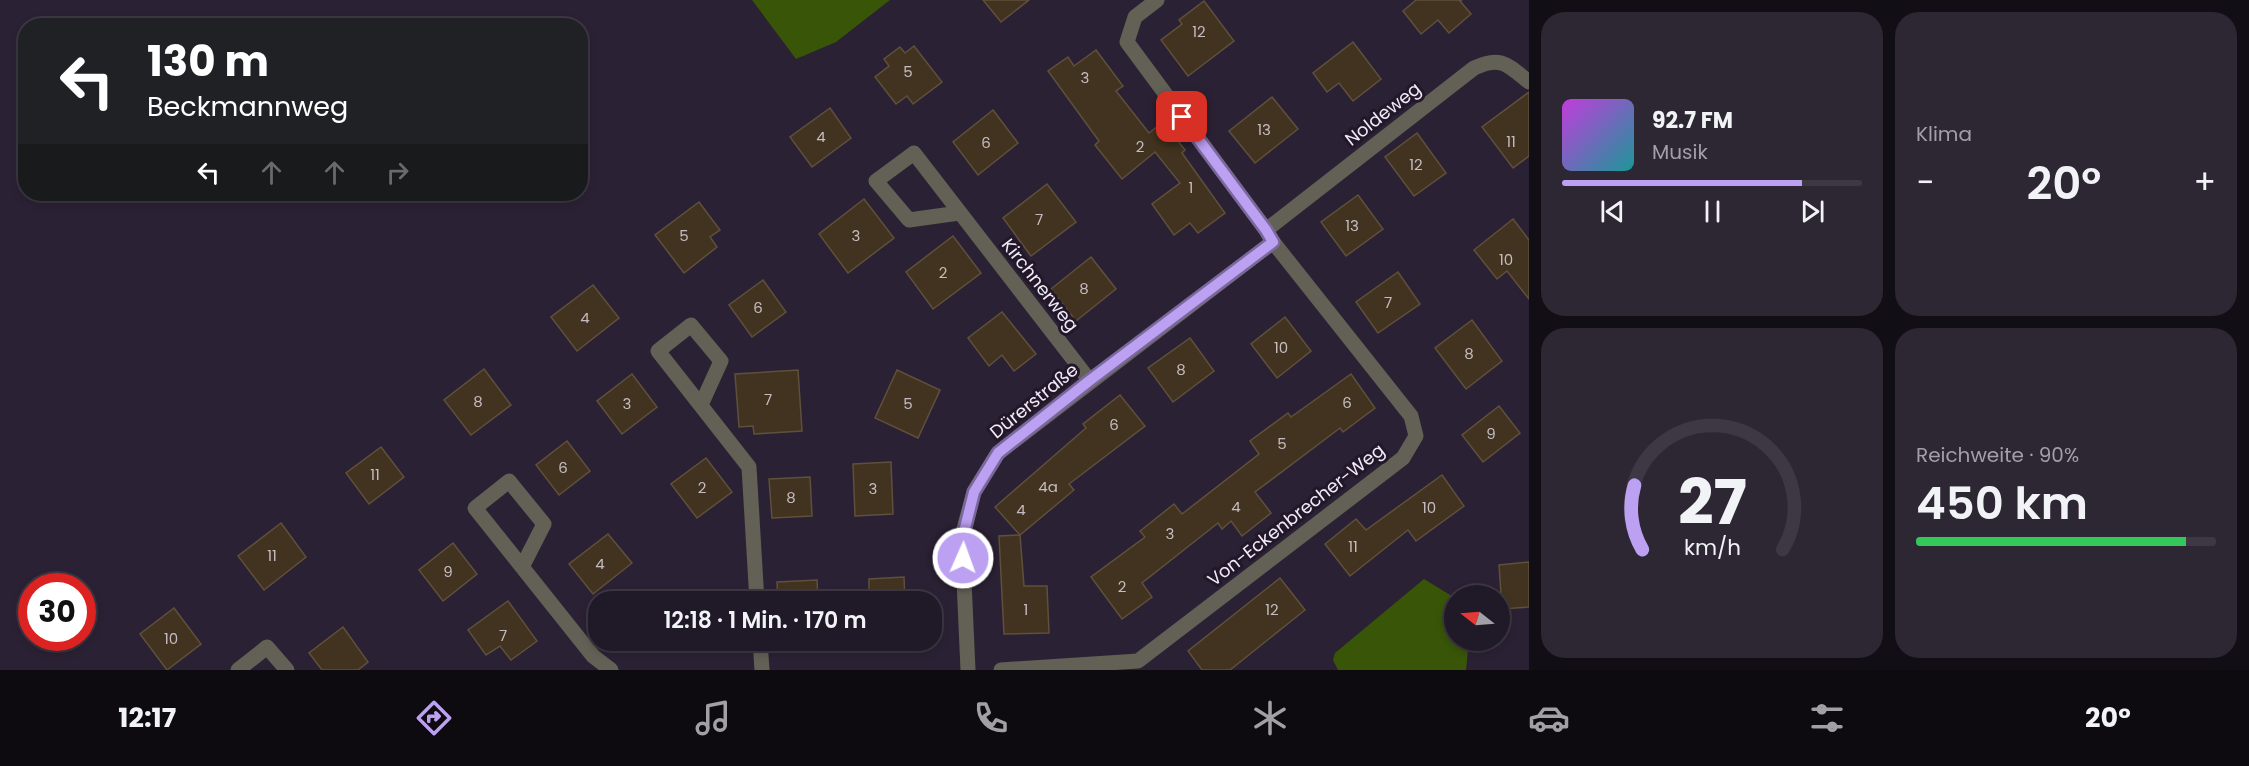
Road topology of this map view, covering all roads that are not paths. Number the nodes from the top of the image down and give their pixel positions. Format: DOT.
graph roads {
  1 [pos="1157,0"];
  2 [pos="1529,82"];
  3 [pos="959,213"];
  4 [pos="1269,236"];
  5 [pos="1089,381"];
  6 [pos="701,405"];
  7 [pos="522,567"];
  8 [pos="757,591"];
  9 [pos="761,651"];
  10 [pos="238,670"];
  11 [pos="288,670"];
  12 [pos="611,670"];
  13 [pos="762,670"];
  14 [pos="968,670"];
  15 [pos="1001,670"];
  1 -- 4 [label="street, Von-Eckenbrecher-Weg"];
  2 -- 4 [label="street, Noldeweg"];
  3 -- 3 [label="street, Kirchnerweg"];
  3 -- 5 [label="street, Kirchnerweg"];
  4 -- 5 [label="street, Dürerstraße"];
  4 -- 15 [label="street, Von-Eckenbrecher-Weg"];
  5 -- 14 [label="street, Dürerstraße"];
  6 -- 6 [label="street"];
  6 -- 8 [label="street"];
  7 -- 7 [label="street"];
  7 -- 12 [label="street"];
  9 -- 13 [label="street"];
  10 -- 11 [label="street"];
}
